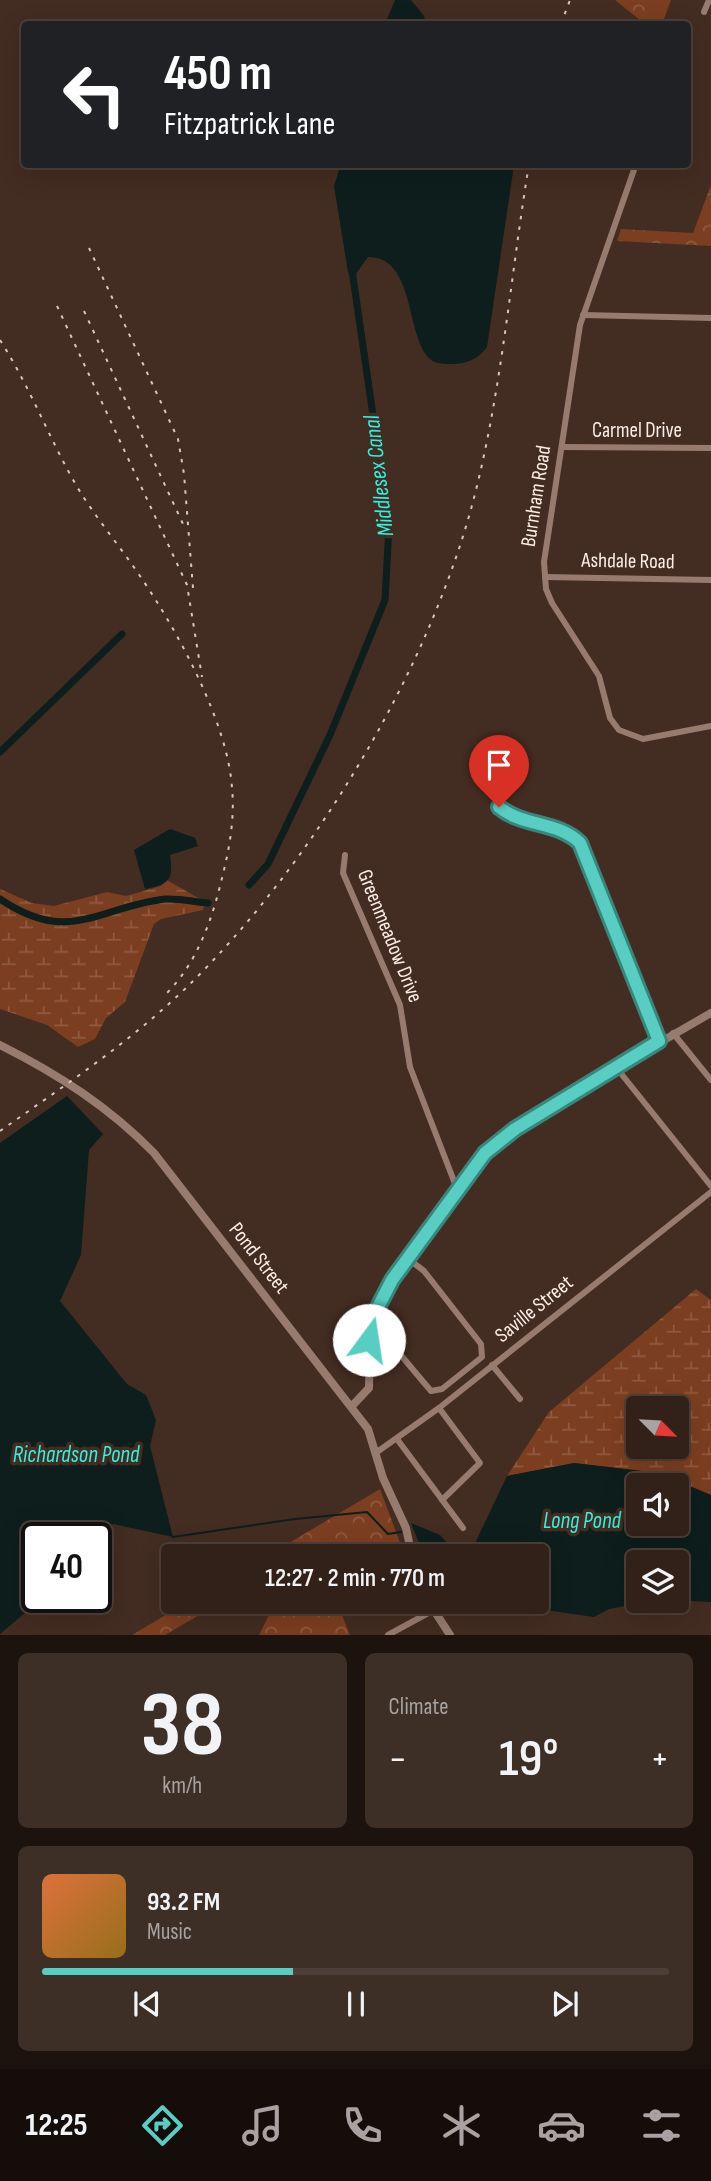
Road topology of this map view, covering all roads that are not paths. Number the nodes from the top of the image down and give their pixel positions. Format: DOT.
graph roads {
  1 [pos="709,0"];
  2 [pos="704,12"];
  3 [pos="635,168"];
  4 [pos="583,315"];
  5 [pos="711,318"];
  6 [pos="562,447"];
  7 [pos="711,448"];
  8 [pos="545,578"];
  9 [pos="711,580"];
  10 [pos="711,726"];
  11 [pos="481,749"];
  12 [pos="345,855"];
  13 [pos="711,1013"];
  14 [pos="673,1033"];
  15 [pos="659,1041"];
  16 [pos="0,1045"];
  17 [pos="615,1066"];
  18 [pos="711,1080"];
  19 [pos="711,1186"];
  20 [pos="457,1189"];
  21 [pos="711,1192"];
  22 [pos="407,1258"];
  23 [pos="372,1321"];
  24 [pos="392,1345"];
  25 [pos="368,1353"];
  26 [pos="492,1365"];
  27 [pos="520,1399"];
  28 [pos="352,1406"];
  29 [pos="439,1408"];
  30 [pos="397,1439"];
  31 [pos="377,1452"];
  32 [pos="442,1500"];
  33 [pos="463,1528"];
  34 [pos="409,1544"];
  35 [pos="426,1614"];
  36 [pos="434,1614"];
  37 [pos="388,1635"];
  38 [pos="450,1635"];
  1 -- 2 [label="street"];
  3 -- 4 [label="street, Burnham Road"];
  4 -- 5 [label="street"];
  4 -- 6 [label="street, Burnham Road"];
  6 -- 7 [label="street, Carmel Drive"];
  6 -- 8 [label="street, Burnham Road"];
  8 -- 9 [label="street, Ashdale Road"];
  8 -- 10 [label="street, Burnham Road"];
  11 -- 15 [label="street"];
  12 -- 20 [label="street, Greenmeadow Drive"];
  13 -- 14 [label="street"];
  14 -- 15 [label="street"];
  14 -- 18 [label="street"];
  15 -- 17 [label="street"];
  16 -- 28 [label="street, Pond Street"];
  17 -- 19 [label="street"];
  17 -- 20 [label="street"];
  20 -- 22 [label="street"];
  21 -- 26 [label="street, Saville Street"];
  22 -- 23 [label="street"];
  22 -- 24 [label="street"];
  23 -- 24 [label="street"];
  23 -- 25 [label="street"];
  24 -- 25 [label="street"];
  25 -- 28 [label="street"];
  26 -- 27 [label="street"];
  26 -- 29 [label="street, Saville Street"];
  28 -- 31 [label="street, Pond Street"];
  29 -- 30 [label="street, Saville Street"];
  29 -- 32 [label="street"];
  30 -- 31 [label="street, Saville Street"];
  30 -- 32 [label="street"];
  31 -- 34 [label="street, Pond Street"];
  32 -- 33 [label="street"];
  35 -- 37 [label="street"];
  36 -- 38 [label="street"];
}
